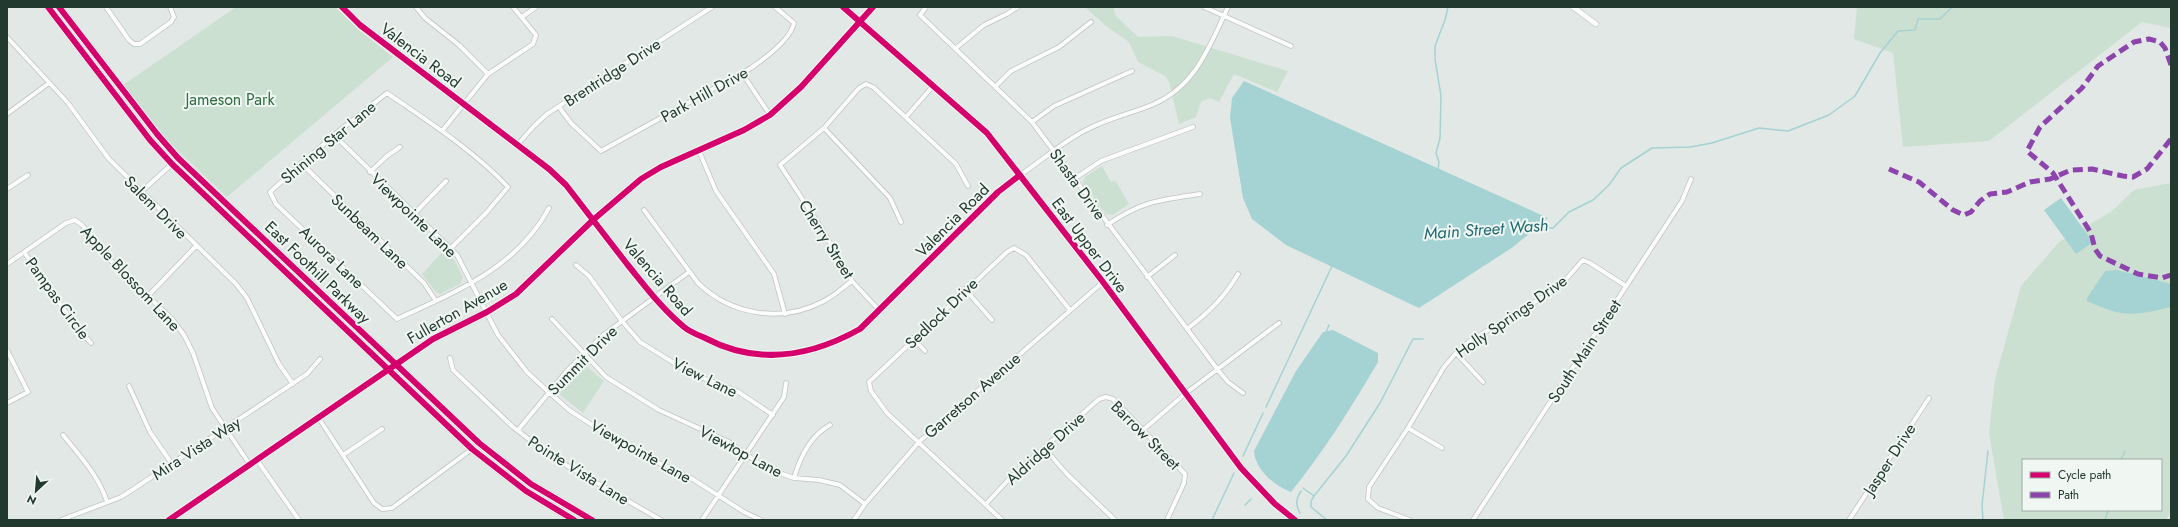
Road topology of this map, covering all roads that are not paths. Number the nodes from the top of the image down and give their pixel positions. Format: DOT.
graph roads {
  1 [pos="48,7"];
  2 [pos="59,7"];
  3 [pos="106,7"];
  4 [pos="170,7"];
  5 [pos="342,7"];
  6 [pos="416,7"];
  7 [pos="513,7"];
  8 [pos="536,7"];
  9 [pos="712,7"];
  10 [pos="775,7"];
  11 [pos="843,7"];
  12 [pos="873,7"];
  13 [pos="926,7"];
  14 [pos="1018,7"];
  15 [pos="1204,7"];
  16 [pos="1228,7"];
  17 [pos="1573,7"];
  18 [pos="1224,16"];
  19 [pos="522,17"];
  20 [pos="860,22"];
  21 [pos="1091,22"];
  22 [pos="1596,24"];
  23 [pos="7,37"];
  24 [pos="1291,46"];
  25 [pos="956,48"];
  26 [pos="1132,71"];
  27 [pos="742,73"];
  28 [pos="488,74"];
  29 [pos="49,83"];
  30 [pos="933,86"];
  31 [pos="996,86"];
  32 [pos="463,103"];
  33 [pos="559,107"];
  34 [pos="7,114"];
  35 [pos="770,115"];
  36 [pos="906,117"];
  37 [pos="1032,122"];
  38 [pos="1193,127"];
  39 [pos="824,128"];
  40 [pos="442,130"];
  41 [pos="334,135"];
  42 [pos="518,144"];
  43 [pos="400,147"];
  44 [pos="699,151"];
  45 [pos="1053,151"];
  46 [pos="301,163"];
  47 [pos="172,164"];
  48 [pos="370,172"];
  49 [pos="28,175"];
  50 [pos="1020,175"];
  51 [pos="1074,179"];
  52 [pos="1691,179"];
  53 [pos="446,181"];
  54 [pos="968,186"];
  55 [pos="7,189"];
  56 [pos="142,192"];
  57 [pos="270,192"];
  58 [pos="1200,194"];
  59 [pos="549,208"];
  60 [pos="644,210"];
  61 [pos="414,214"];
  62 [pos="593,220"];
  63 [pos="901,222"];
  64 [pos="1108,225"];
  65 [pos="196,246"];
  66 [pos="451,248"];
  67 [pos="24,252"];
  68 [pos="1175,255"];
  69 [pos="7,264"];
  70 [pos="576,265"];
  71 [pos="689,272"];
  72 [pos="1238,274"];
  73 [pos="1147,277"];
  74 [pos="852,281"];
  75 [pos="1103,282"];
  76 [pos="472,284"];
  77 [pos="1626,286"];
  78 [pos="965,289"];
  79 [pos="148,296"];
  80 [pos="654,298"];
  81 [pos="436,301"];
  82 [pos="879,310"];
  83 [pos="1070,310"];
  84 [pos="487,312"];
  85 [pos="785,314"];
  86 [pos="552,319"];
  87 [pos="621,320"];
  88 [pos="992,320"];
  89 [pos="1279,323"];
  90 [pos="1187,328"];
  91 [pos="913,338"];
  92 [pos="91,343"];
  93 [pos="7,350"];
  94 [pos="925,351"];
  95 [pos="1456,353"];
  96 [pos="584,354"];
  97 [pos="450,358"];
  98 [pos="320,359"];
  99 [pos="395,364"];
  100 [pos="388,369"];
  101 [pos="1218,370"];
  102 [pos="1483,382"];
  103 [pos="786,383"];
  104 [pos="293,384"];
  105 [pos="129,386"];
  106 [pos="549,392"];
  107 [pos="1186,393"];
  108 [pos="1242,393"];
  109 [pos="1106,397"];
  110 [pos="1929,398"];
  111 [pos="7,404"];
  112 [pos="773,415"];
  113 [pos="318,417"];
  114 [pos="830,425"];
  115 [pos="226,428"];
  116 [pos="1408,428"];
  117 [pos="382,429"];
  118 [pos="518,430"];
  119 [pos="1143,430"];
  120 [pos="63,435"];
  121 [pos="919,442"];
  122 [pos="1442,448"];
  123 [pos="472,449"];
  124 [pos="1045,449"];
  125 [pos="746,454"];
  126 [pos="343,455"];
  127 [pos="258,460"];
  128 [pos="172,464"];
  129 [pos="250,466"];
  130 [pos="794,478"];
  131 [pos="718,495"];
  132 [pos="107,502"];
  133 [pos="865,504"];
  134 [pos="986,504"];
  135 [pos="61,520"];
  136 [pos="170,520"];
  137 [pos="299,520"];
  138 [pos="574,520"];
  139 [pos="592,520"];
  140 [pos="661,520"];
  141 [pos="702,520"];
  142 [pos="761,520"];
  143 [pos="854,520"];
  144 [pos="1002,520"];
  145 [pos="1115,520"];
  146 [pos="1167,520"];
  147 [pos="1295,520"];
  148 [pos="1410,520"];
  149 [pos="1473,520"];
  150 [pos="1849,520"];
  1 -- 47 [label="main road, East Foothill Parkway"];
  2 -- 99 [label="main road, East Foothill Parkway"];
  3 -- 4 [label="street"];
  5 -- 32 [label="street, Valencia Road"];
  6 -- 28 [label="street"];
  7 -- 19 [label="street"];
  8 -- 19 [label="street"];
  9 -- 33 [label="street, Brentridge Drive"];
  10 -- 27 [label="street, Park Hill Drive"];
  11 -- 20 [label="main road, East Upper Drive"];
  12 -- 20 [label="street, Fullerton Avenue"];
  13 -- 25 [label="street, Shasta Drive"];
  14 -- 25 [label="street"];
  15 -- 18 [label="street"];
  16 -- 18 [label="street, Valencia Road"];
  17 -- 22 [label="street"];
  18 -- 24 [label="street"];
  18 -- 45 [label="street, Valencia Road"];
  19 -- 28 [label="street"];
  20 -- 30 [label="main road, East Upper Drive"];
  20 -- 35 [label="main road, Fullerton Avenue"];
  21 -- 31 [label="street"];
  23 -- 29 [label="street, Salem Drive"];
  25 -- 31 [label="street, Shasta Drive"];
  26 -- 37 [label="street"];
  27 -- 33 [label="street, Park Hill Drive"];
  27 -- 35 [label="street"];
  28 -- 32 [label="street"];
  29 -- 34 [label="street"];
  29 -- 56 [label="street, Salem Drive"];
  30 -- 36 [label="street"];
  30 -- 50 [label="main road, East Upper Drive"];
  31 -- 37 [label="street, Shasta Drive"];
  32 -- 40 [label="street"];
  32 -- 42 [label="street, Valencia Road"];
  33 -- 42 [label="street, Brentridge Drive"];
  35 -- 44 [label="main road, Fullerton Avenue"];
  36 -- 39 [label="street"];
  36 -- 54 [label="street"];
  37 -- 45 [label="street, Shasta Drive"];
  38 -- 51 [label="street"];
  39 -- 63 [label="street"];
  39 -- 74 [label="street, Cherry Street"];
  40 -- 41 [label="street, Shining Star Lane"];
  40 -- 66 [label="street"];
  41 -- 46 [label="street, Shining Star Lane"];
  41 -- 48 [label="street, Viewpointe Lane"];
  42 -- 62 [label="street, Valencia Road"];
  43 -- 48 [label="street"];
  44 -- 62 [label="main road, Fullerton Avenue"];
  44 -- 85 [label="street"];
  45 -- 50 [label="street, Valencia Road"];
  45 -- 51 [label="street, Shasta Drive"];
  46 -- 57 [label="street, Shining Star Lane"];
  46 -- 81 [label="street, Sunbeam Lane"];
  47 -- 56 [label="street"];
  47 -- 100 [label="main road, East Foothill Parkway"];
  48 -- 61 [label="street, Viewpointe Lane"];
  49 -- 55 [label="street"];
  50 -- 75 [label="main road, East Upper Drive"];
  50 -- 82 [label="street, Valencia Road"];
  51 -- 64 [label="street, Shasta Drive"];
  52 -- 77 [label="street, South Main Street"];
  53 -- 61 [label="street"];
  56 -- 65 [label="street, Salem Drive"];
  57 -- 81 [label="street, Aurora Lane"];
  58 -- 64 [label="street"];
  59 -- 76 [label="street"];
  60 -- 71 [label="street"];
  61 -- 66 [label="street, Viewpointe Lane"];
  62 -- 80 [label="street, Valencia Road"];
  62 -- 84 [label="main road, Fullerton Avenue"];
  64 -- 73 [label="street, Shasta Drive"];
  65 -- 79 [label="street"];
  65 -- 104 [label="street, Salem Drive"];
  66 -- 76 [label="street, Viewpointe Lane"];
  67 -- 69 [label="street"];
  67 -- 79 [label="street, Apple Blossom Lane"];
  67 -- 92 [label="street, Pampas Circle"];
  68 -- 73 [label="street"];
  70 -- 87 [label="street, View Lane"];
  71 -- 80 [label="street, Summit Drive"];
  71 -- 85 [label="street"];
  72 -- 90 [label="street"];
  73 -- 90 [label="street, Shasta Drive"];
  74 -- 82 [label="street, Cherry Street"];
  74 -- 85 [label="street"];
  75 -- 83 [label="street, Garretson Avenue"];
  75 -- 107 [label="main road, East Upper Drive"];
  76 -- 81 [label="street"];
  76 -- 84 [label="street, Viewpointe Lane"];
  77 -- 95 [label="street, Holly Springs Drive"];
  77 -- 149 [label="street, South Main Street"];
  78 -- 83 [label="street, Sedlock Drive"];
  78 -- 88 [label="street"];
  78 -- 91 [label="street, Sedlock Drive"];
  79 -- 115 [label="street, Apple Blossom Lane"];
  80 -- 82 [label="street, Valencia Road"];
  80 -- 87 [label="street, Summit Drive"];
  83 -- 121 [label="street, Garretson Avenue"];
  84 -- 99 [label="main road, Fullerton Avenue"];
  84 -- 106 [label="street, Viewpointe Lane"];
  86 -- 96 [label="street, Viewtop Lane"];
  87 -- 96 [label="street, Summit Drive"];
  87 -- 112 [label="street, View Lane"];
  89 -- 101 [label="street"];
  90 -- 101 [label="street, Shasta Drive"];
  91 -- 94 [label="street"];
  91 -- 121 [label="street, Sedlock Drive"];
  93 -- 111 [label="street"];
  95 -- 102 [label="street"];
  95 -- 116 [label="street, Holly Springs Drive"];
  96 -- 106 [label="street, Summit Drive"];
  96 -- 125 [label="street, Viewtop Lane"];
  97 -- 118 [label="street, Pointe Vista Lane"];
  98 -- 104 [label="street, Mira Vista Way"];
  99 -- 100 [label="main road, Fullerton Avenue"];
  99 -- 139 [label="main road, East Foothill Parkway"];
  100 -- 113 [label="main road, Fullerton Avenue"];
  100 -- 123 [label="main road, East Foothill Parkway"];
  101 -- 107 [label="street"];
  101 -- 108 [label="street, Shasta Drive"];
  103 -- 112 [label="street"];
  104 -- 115 [label="street, Mira Vista Way"];
  105 -- 128 [label="street"];
  106 -- 118 [label="street, Summit Drive"];
  106 -- 131 [label="street, Viewpointe Lane"];
  107 -- 119 [label="street"];
  107 -- 147 [label="main road, East Upper Drive"];
  109 -- 119 [label="street, Barrow Street"];
  109 -- 124 [label="street, Aldridge Drive"];
  110 -- 150 [label="street, Jasper Drive"];
  112 -- 125 [label="street"];
  113 -- 126 [label="street"];
  113 -- 127 [label="main road, Fullerton Avenue"];
  114 -- 130 [label="street"];
  115 -- 128 [label="street, Mira Vista Way"];
  115 -- 129 [label="street, Apple Blossom Lane"];
  116 -- 122 [label="street"];
  116 -- 148 [label="street, Holly Springs Drive"];
  117 -- 126 [label="street"];
  118 -- 140 [label="street, Pointe Vista Lane"];
  119 -- 146 [label="street, Barrow Street"];
  120 -- 132 [label="street"];
  121 -- 133 [label="street, Garretson Avenue"];
  121 -- 134 [label="street"];
  123 -- 126 [label="street"];
  123 -- 138 [label="main road, East Foothill Parkway"];
  124 -- 134 [label="street, Aldridge Drive"];
  124 -- 145 [label="street"];
  125 -- 130 [label="street, Viewtop Lane"];
  125 -- 131 [label="street"];
  127 -- 129 [label="main road, Fullerton Avenue"];
  127 -- 137 [label="street"];
  128 -- 132 [label="street, Mira Vista Way"];
  129 -- 136 [label="main road, Fullerton Avenue"];
  130 -- 133 [label="street, Viewtop Lane"];
  131 -- 141 [label="street"];
  131 -- 142 [label="street, Viewpointe Lane"];
  132 -- 135 [label="street, Mira Vista Way"];
  133 -- 143 [label="street, Garretson Avenue"];
  134 -- 144 [label="street"];
}
